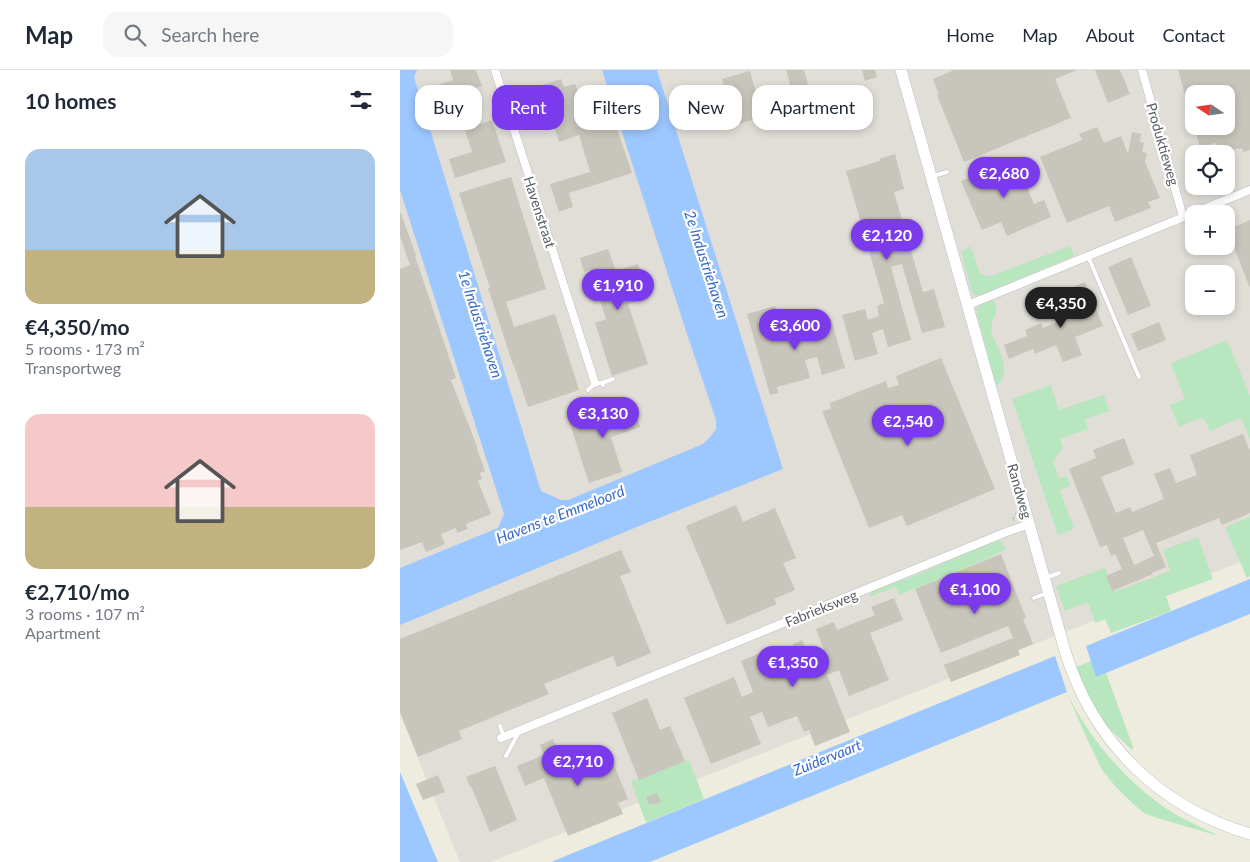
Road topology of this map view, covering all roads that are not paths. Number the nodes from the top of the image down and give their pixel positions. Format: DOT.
graph roads {
  1 [pos="495,70"];
  2 [pos="901,70"];
  3 [pos="1142,70"];
  4 [pos="947,172"];
  5 [pos="931,177"];
  6 [pos="1250,190"];
  7 [pos="1183,217"];
  8 [pos="1088,256"];
  9 [pos="968,305"];
  10 [pos="1139,377"];
  11 [pos="613,379"];
  12 [pos="600,384"];
  13 [pos="588,390"];
  14 [pos="1030,524"];
  15 [pos="1059,573"];
  16 [pos="1045,578"];
  17 [pos="1049,593"];
  18 [pos="1034,598"];
  19 [pos="500,726"];
  20 [pos="520,730"];
  21 [pos="502,737"];
  22 [pos="506,756"];
  23 [pos="1250,834"];
  1 -- 12 [label="street, Havenstraat"];
  2 -- 5 [label="street, Randweg"];
  3 -- 7 [label="street, Produktieweg"];
  4 -- 5 [label="lane"];
  5 -- 9 [label="street, Randweg"];
  6 -- 7 [label="street"];
  7 -- 8 [label="street"];
  8 -- 9 [label="street"];
  8 -- 10 [label="lane"];
  9 -- 14 [label="street, Randweg"];
  11 -- 12 [label="lane"];
  12 -- 13 [label="lane"];
  14 -- 16 [label="street, Randweg"];
  14 -- 20 [label="street, Fabrieksweg"];
  15 -- 16 [label="lane"];
  16 -- 17 [label="street, Randweg"];
  17 -- 18 [label="lane"];
  17 -- 23 [label="street, Randweg"];
  19 -- 21 [label="lane"];
  20 -- 21 [label="street, Fabrieksweg"];
  20 -- 22 [label="lane"];
}
